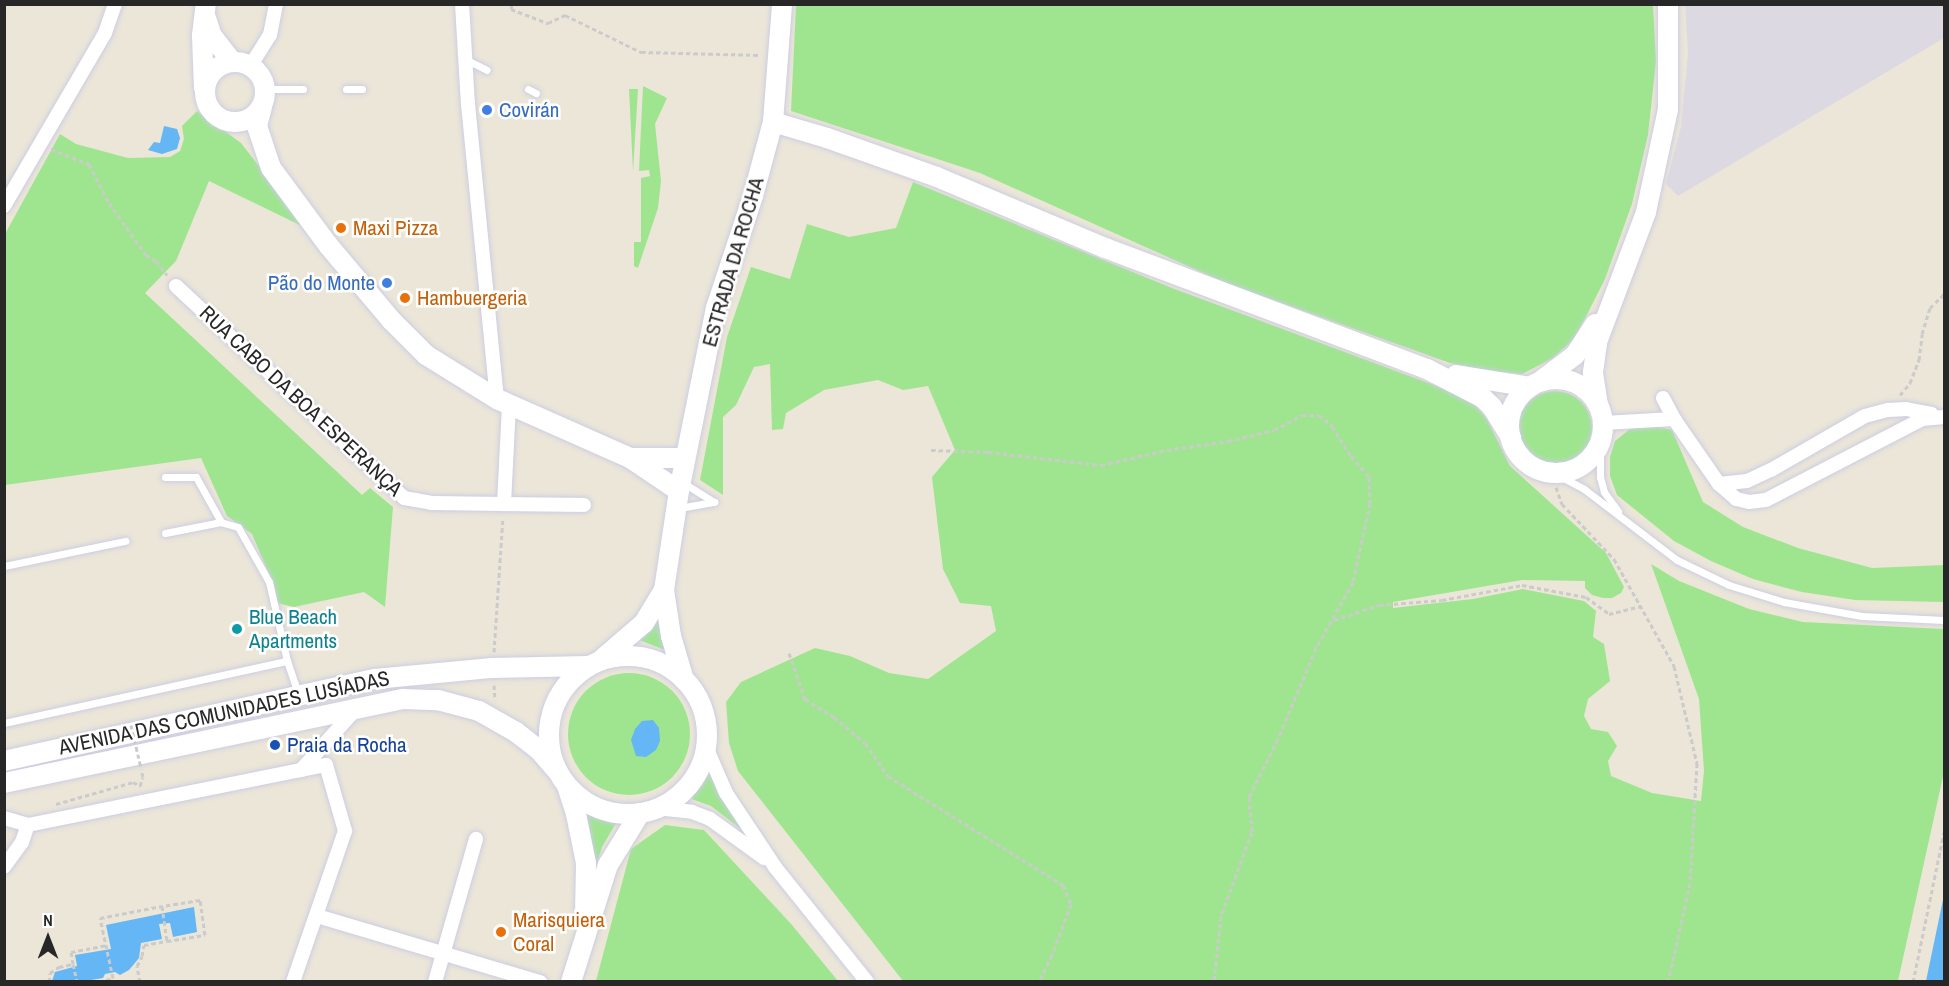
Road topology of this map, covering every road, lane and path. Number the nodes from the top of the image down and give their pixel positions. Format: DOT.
graph roads {
  1 [pos="115,4"];
  2 [pos="276,4"];
  3 [pos="462,4"];
  4 [pos="512,4"];
  5 [pos="782,4"];
  6 [pos="1668,4"];
  7 [pos="205,9"];
  8 [pos="779,55"];
  9 [pos="467,60"];
  10 [pos="242,63"];
  11 [pos="487,70"];
  12 [pos="303,89"];
  13 [pos="346,89"];
  14 [pos="362,89"];
  15 [pos="528,89"];
  16 [pos="204,92"];
  17 [pos="536,93"];
  18 [pos="264,98"];
  19 [pos="220,119"];
  20 [pos="773,122"];
  21 [pos="41,144"];
  22 [pos="271,168"];
  23 [pos="11,181"];
  24 [pos="4,206"];
  25 [pos="176,286"];
  26 [pos="1614,291"];
  27 [pos="1944,294"];
  28 [pos="1427,369"];
  29 [pos="1535,384"];
  30 [pos="1663,398"];
  31 [pos="503,402"];
  32 [pos="1887,410"];
  33 [pos="1601,414"];
  34 [pos="1942,417"];
  35 [pos="1674,419"];
  36 [pos="1510,438"];
  37 [pos="1600,443"];
  38 [pos="931,450"];
  39 [pos="630,458"];
  40 [pos="685,458"];
  41 [pos="165,477"];
  42 [pos="1555,480"];
  43 [pos="1719,484"];
  44 [pos="679,494"];
  45 [pos="504,504"];
  46 [pos="584,505"];
  47 [pos="1625,520"];
  48 [pos="220,522"];
  49 [pos="165,533"];
  50 [pos="125,541"];
  51 [pos="4,566"];
  52 [pos="664,590"];
  53 [pos="1640,606"];
  54 [pos="1334,620"];
  55 [pos="1944,620"];
  56 [pos="789,653"];
  57 [pos="287,661"];
  58 [pos="594,664"];
  59 [pos="492,668"];
  60 [pos="684,680"];
  61 [pos="299,695"];
  62 [pos="119,698"];
  63 [pos="356,709"];
  64 [pos="496,721"];
  65 [pos="4,723"];
  66 [pos="706,747"];
  67 [pos="4,761"];
  68 [pos="301,770"];
  69 [pos="562,778"];
  70 [pos="4,783"];
  71 [pos="648,811"];
  72 [pos="4,818"];
  73 [pos="50,821"];
  74 [pos="28,825"];
  75 [pos="1944,832"];
  76 [pos="476,839"];
  77 [pos="4,867"];
  78 [pos="775,867"];
  79 [pos="1937,868"];
  80 [pos="1944,869"];
  81 [pos="162,906"];
  82 [pos="317,916"];
  83 [pos="167,941"];
  84 [pos="582,945"];
  85 [pos="107,947"];
  86 [pos="445,952"];
  87 [pos="73,964"];
  88 [pos="49,981"];
  89 [pos="77,981"];
  90 [pos="99,981"];
  91 [pos="140,981"];
  92 [pos="293,981"];
  93 [pos="435,981"];
  94 [pos="540,981"];
  95 [pos="571,981"];
  96 [pos="867,981"];
  97 [pos="1039,981"];
  98 [pos="1214,981"];
  99 [pos="1668,981"];
  100 [pos="1912,981"];
  1 -- 21 [label="street"];
  2 -- 10 [label="street"];
  3 -- 9 [label="street"];
  4 -- 8 [label="path"];
  5 -- 8 [label="street, ESTRADA DA ROCHA"];
  6 -- 26 [label="street"];
  7 -- 10 [label="street"];
  7 -- 16 [label="street"];
  8 -- 20 [label="street, ESTRADA DA ROCHA"];
  9 -- 11 [label="lane"];
  9 -- 31 [label="street"];
  10 -- 16 [label="street"];
  10 -- 18 [label="street"];
  12 -- 18 [label="lane"];
  13 -- 14 [label="lane"];
  15 -- 17 [label="lane"];
  16 -- 19 [label="street"];
  18 -- 19 [label="street"];
  18 -- 22 [label="street"];
  19 -- 22 [label="street"];
  20 -- 28 [label="street"];
  20 -- 40 [label="street, ESTRADA DA ROCHA"];
  21 -- 23 [label="street"];
  21 -- 25 [label="path"];
  22 -- 31 [label="street"];
  23 -- 24 [label="street"];
  25 -- 45 [label="street, RUA CABO DA BOA ESPERANÇA"];
  26 -- 29 [label="street"];
  26 -- 33 [label="street"];
  27 -- 32 [label="path"];
  28 -- 29 [label="street"];
  28 -- 36 [label="street"];
  29 -- 33 [label="street"];
  29 -- 36 [label="street"];
  30 -- 35 [label="street"];
  31 -- 39 [label="street"];
  31 -- 45 [label="street"];
  32 -- 34 [label="street"];
  32 -- 43 [label="street"];
  33 -- 35 [label="street"];
  33 -- 37 [label="street"];
  34 -- 43 [label="street"];
  35 -- 43 [label="street"];
  36 -- 42 [label="street"];
  37 -- 42 [label="street"];
  37 -- 47 [label="lane"];
  38 -- 54 [label="path"];
  39 -- 40 [label="street"];
  39 -- 44 [label="street"];
  40 -- 44 [label="street, ESTRADA DA ROCHA"];
  41 -- 48 [label="lane"];
  42 -- 47 [label="lane"];
  42 -- 53 [label="path"];
  44 -- 52 [label="street, ESTRADA DA ROCHA"];
  45 -- 46 [label="street, RUA CABO DA BOA ESPERANÇA"];
  45 -- 59 [label="path"];
  47 -- 55 [label="lane"];
  48 -- 49 [label="lane"];
  48 -- 57 [label="lane"];
  50 -- 51 [label="lane"];
  52 -- 58 [label="street, ESTRADA DA ROCHA"];
  52 -- 60 [label="street, ESTRADA DA ROCHA"];
  53 -- 54 [label="path"];
  53 -- 99 [label="path"];
  54 -- 98 [label="path"];
  56 -- 97 [label="path"];
  57 -- 61 [label="lane"];
  57 -- 62 [label="lane"];
  58 -- 59 [label="street, AVENIDA DAS COMUNIDADES LUSÍADAS"];
  58 -- 60 [label="street"];
  58 -- 69 [label="street"];
  59 -- 61 [label="street, AVENIDA DAS COMUNIDADES LUSÍADAS"];
  59 -- 64 [label="path"];
  60 -- 66 [label="street"];
  61 -- 67 [label="street, AVENIDA DAS COMUNIDADES LUSÍADAS"];
  62 -- 65 [label="lane"];
  62 -- 73 [label="path, bridge"];
  63 -- 64 [label="street, AVENIDA DAS COMUNIDADES LUSÍADAS"];
  63 -- 68 [label="street"];
  63 -- 70 [label="street, AVENIDA DAS COMUNIDADES LUSÍADAS"];
  64 -- 69 [label="street, AVENIDA DAS COMUNIDADES LUSÍADAS"];
  66 -- 71 [label="street"];
  66 -- 78 [label="street"];
  68 -- 73 [label="street"];
  68 -- 82 [label="street"];
  69 -- 71 [label="street"];
  69 -- 84 [label="street"];
  71 -- 78 [label="street"];
  71 -- 84 [label="street"];
  72 -- 74 [label="street"];
  73 -- 74 [label="street"];
  74 -- 77 [label="street"];
  75 -- 79 [label="path"];
  76 -- 86 [label="street"];
  78 -- 96 [label="street"];
  79 -- 80 [label="path"];
  79 -- 100 [label="path"];
  81 -- 83 [label="path"];
  81 -- 83 [label="path"];
  81 -- 85 [label="path"];
  82 -- 86 [label="street"];
  82 -- 92 [label="street"];
  83 -- 91 [label="path"];
  84 -- 95 [label="street"];
  85 -- 87 [label="path"];
  85 -- 90 [label="path"];
  86 -- 93 [label="street"];
  86 -- 94 [label="street"];
  87 -- 88 [label="path"];
  87 -- 89 [label="path"];
}
